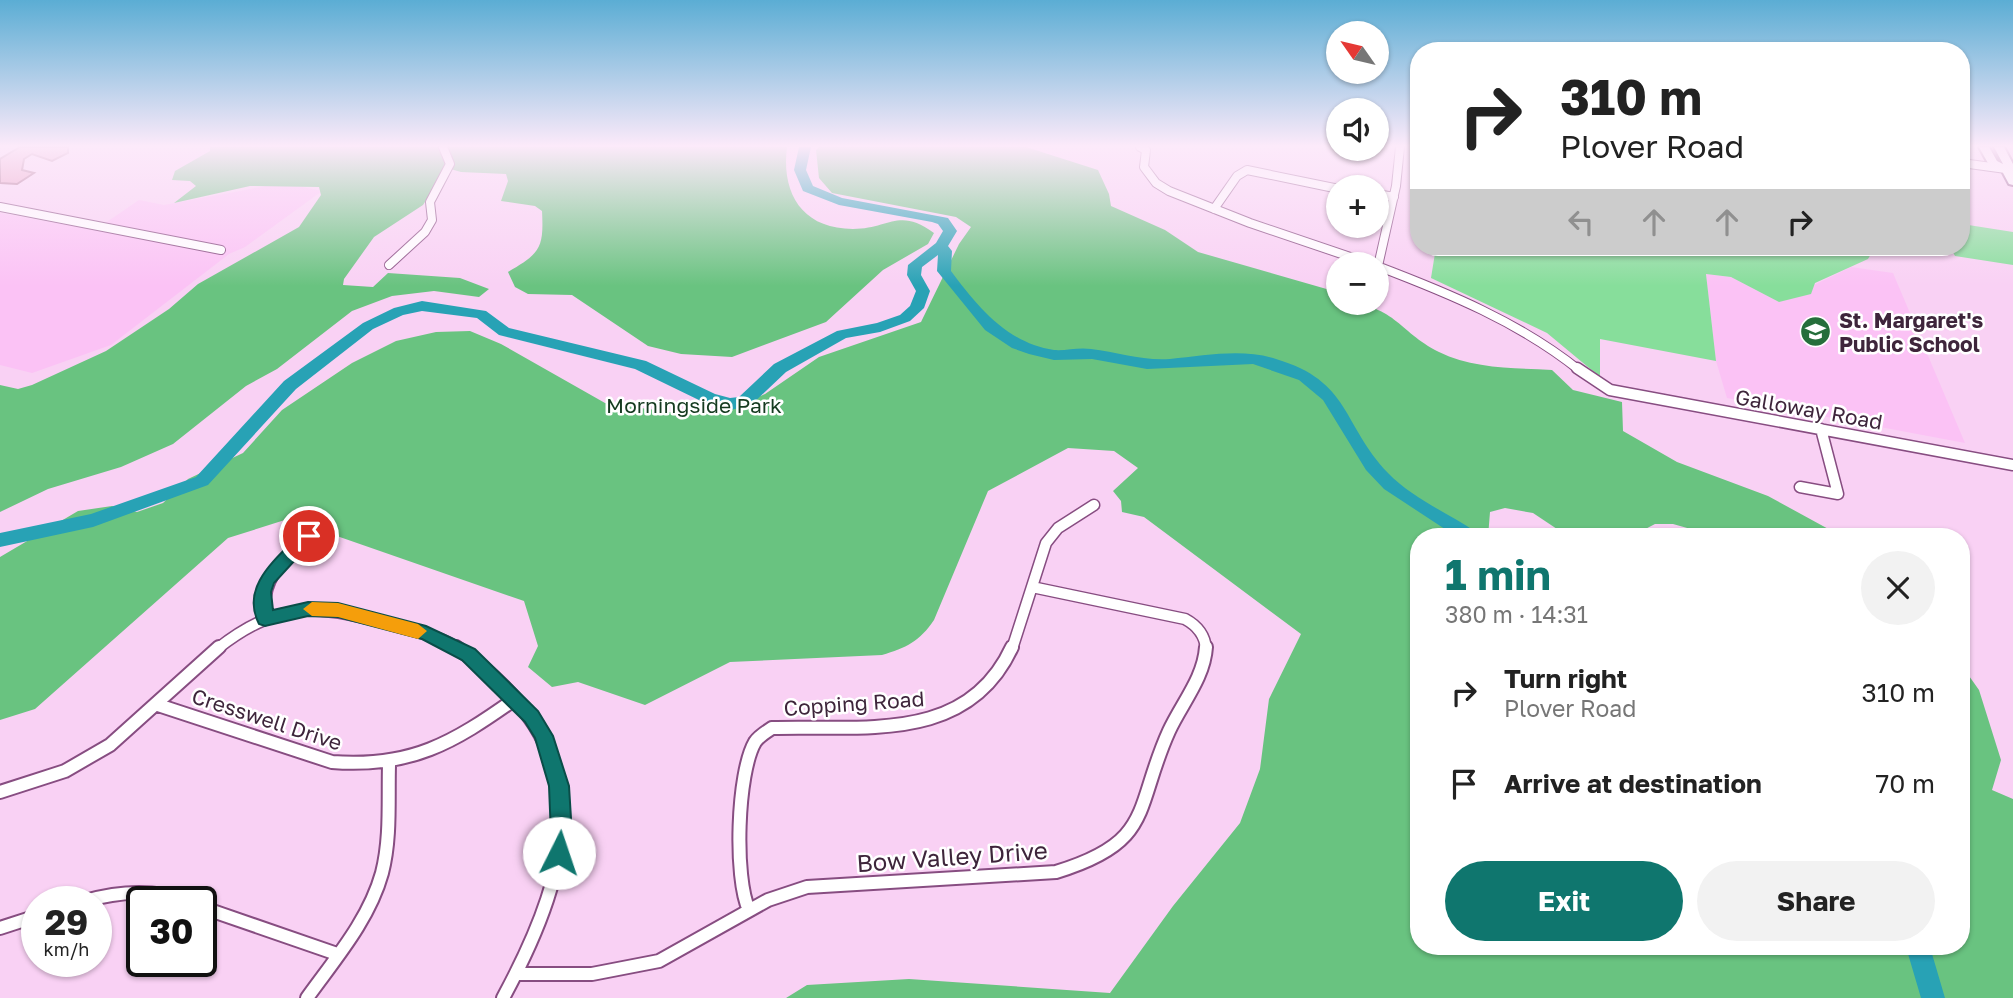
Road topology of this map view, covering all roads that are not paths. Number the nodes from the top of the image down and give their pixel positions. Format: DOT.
graph roads {
  1 [pos="434,194"];
  2 [pos="1180,194"];
  3 [pos="1225,194"];
  4 [pos="1394,194"];
  5 [pos="1389,196"];
  6 [pos="1394,197"];
  7 [pos="0,207"];
  8 [pos="1214,209"];
  9 [pos="221,250"];
  10 [pos="1337,252"];
  11 [pos="1380,252"];
  12 [pos="389,265"];
  13 [pos="1389,271"];
  14 [pos="1821,429"];
  15 [pos="2013,465"];
  16 [pos="1800,487"];
  17 [pos="1094,505"];
  18 [pos="309,536"];
  19 [pos="1032,587"];
  20 [pos="265,619"];
  21 [pos="515,699"];
  22 [pos="158,705"];
  23 [pos="389,765"];
  24 [pos="0,792"];
  25 [pos="749,910"];
  26 [pos="217,913"];
  27 [pos="21,921"];
  28 [pos="0,928"];
  29 [pos="337,954"];
  30 [pos="517,974"];
  31 [pos="307,998"];
  32 [pos="503,998"];
  1 -- 12 [label="street"];
  2 -- 8 [label="street"];
  3 -- 8 [label="street"];
  4 -- 6 [label="street"];
  5 -- 6 [label="street"];
  6 -- 11 [label="street"];
  7 -- 9 [label="street"];
  8 -- 10 [label="street"];
  13 -- 14 [label="street, Galloway Road"];
  14 -- 15 [label="street, Galloway Road"];
  14 -- 16 [label="street"];
  17 -- 19 [label="street, Copping Road"];
  18 -- 20 [label="street"];
  19 -- 25 [label="street, Copping Road"];
  19 -- 25 [label="street, Bow Valley Drive"];
  20 -- 21 [label="street"];
  20 -- 22 [label="street"];
  21 -- 23 [label="street, Cresswell Drive"];
  21 -- 30 [label="street"];
  22 -- 23 [label="street, Cresswell Drive"];
  22 -- 24 [label="street"];
  23 -- 29 [label="street"];
  25 -- 30 [label="street, Bow Valley Drive"];
  26 -- 29 [label="street"];
  27 -- 28 [label="street"];
  29 -- 31 [label="street"];
  30 -- 32 [label="street"];
}
